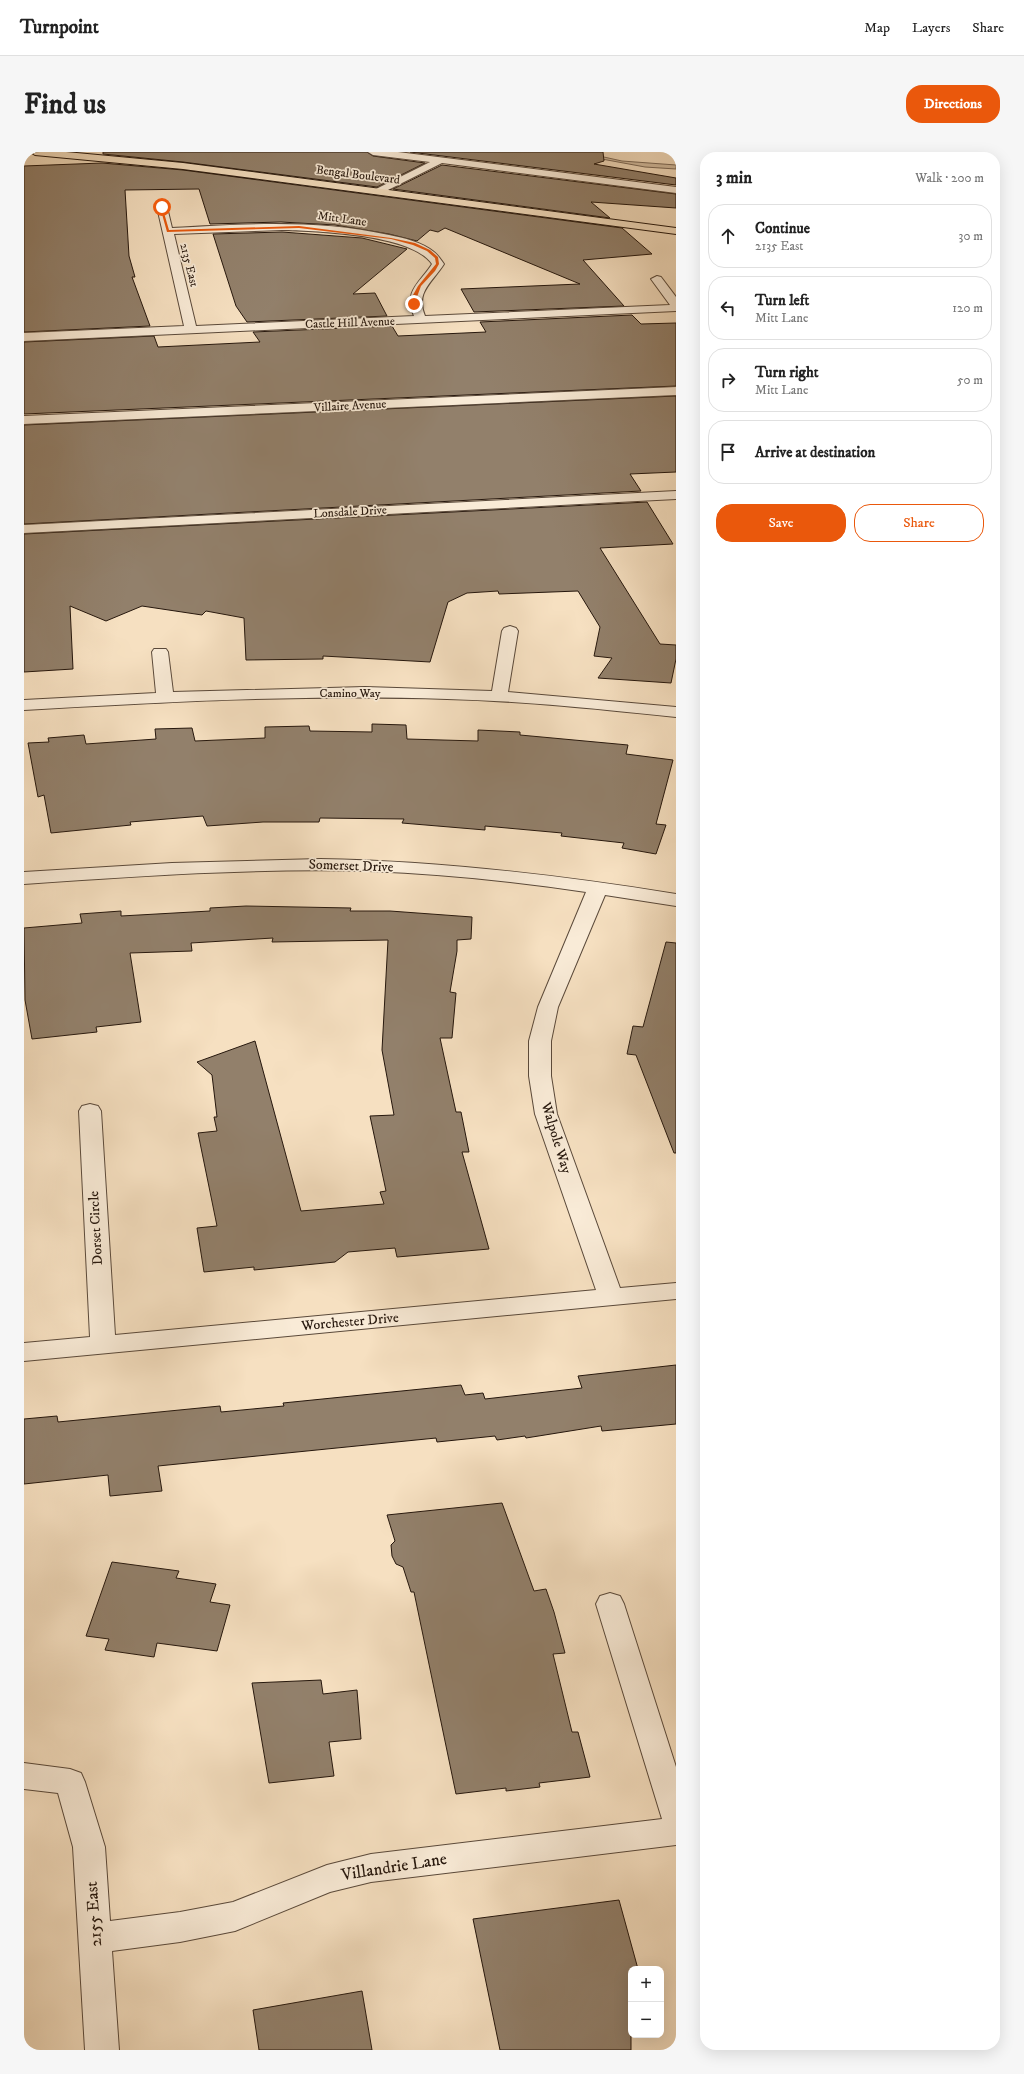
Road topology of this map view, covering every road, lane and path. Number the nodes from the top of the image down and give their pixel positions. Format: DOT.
graph roads {
  1 [pos="36,152"];
  2 [pos="373,152"];
  3 [pos="441,160"];
  4 [pos="676,190"];
  5 [pos="380,191"];
  6 [pos="162,207"];
  7 [pos="167,231"];
  8 [pos="676,231"];
  9 [pos="657,279"];
  10 [pos="676,305"];
  11 [pos="676,308"];
  12 [pos="421,320"];
  13 [pos="191,329"];
  14 [pos="24,337"];
  15 [pos="676,391"];
  16 [pos="24,420"];
  17 [pos="676,495"];
  18 [pos="24,529"];
  19 [pos="510,631"];
  20 [pos="160,652"];
  21 [pos="165,697"];
  22 [pos="499,697"];
  23 [pos="24,705"];
  24 [pos="676,712"];
  25 [pos="24,878"];
  26 [pos="598,887"];
  27 [pos="676,900"];
  28 [pos="90,1111"];
  29 [pos="676,1291"];
  30 [pos="611,1297"];
  31 [pos="103,1345"];
  32 [pos="24,1352"];
  33 [pos="610,1604"];
  34 [pos="24,1776"];
  35 [pos="676,1816"];
  36 [pos="676,1831"];
  37 [pos="96,1938"];
  38 [pos="102,2050"];
  1 -- 5 [label="main road, Bengal Boulevard"];
  2 -- 3 [label="street"];
  3 -- 4 [label="street"];
  3 -- 5 [label="street"];
  5 -- 8 [label="main road, Bengal Boulevard"];
  6 -- 7 [label="street, 2135 East"];
  7 -- 12 [label="street, Mitt Lane"];
  7 -- 13 [label="street, 2135 East"];
  9 -- 10 [label="street"];
  11 -- 12 [label="street, Castle Hill Avenue"];
  12 -- 13 [label="street, Castle Hill Avenue"];
  13 -- 14 [label="street, Castle Hill Avenue"];
  15 -- 16 [label="street, Villaire Avenue"];
  17 -- 18 [label="street, Lonsdale Drive"];
  19 -- 22 [label="street"];
  20 -- 21 [label="street"];
  21 -- 22 [label="street, Camino Way"];
  21 -- 23 [label="street, Camino Way"];
  22 -- 24 [label="street, Camino Way"];
  25 -- 26 [label="street, Somerset Drive"];
  26 -- 27 [label="street, Somerset Drive"];
  26 -- 30 [label="street, Walpole Way"];
  28 -- 31 [label="street, Dorset Circle"];
  29 -- 30 [label="street, Worchester Drive"];
  30 -- 31 [label="street, Worchester Drive"];
  31 -- 32 [label="street, Worchester Drive"];
  33 -- 35 [label="street"];
  34 -- 37 [label="street, 2155 East"];
  36 -- 37 [label="street, Villandrie Lane"];
  37 -- 38 [label="street, 2155 East"];
}
